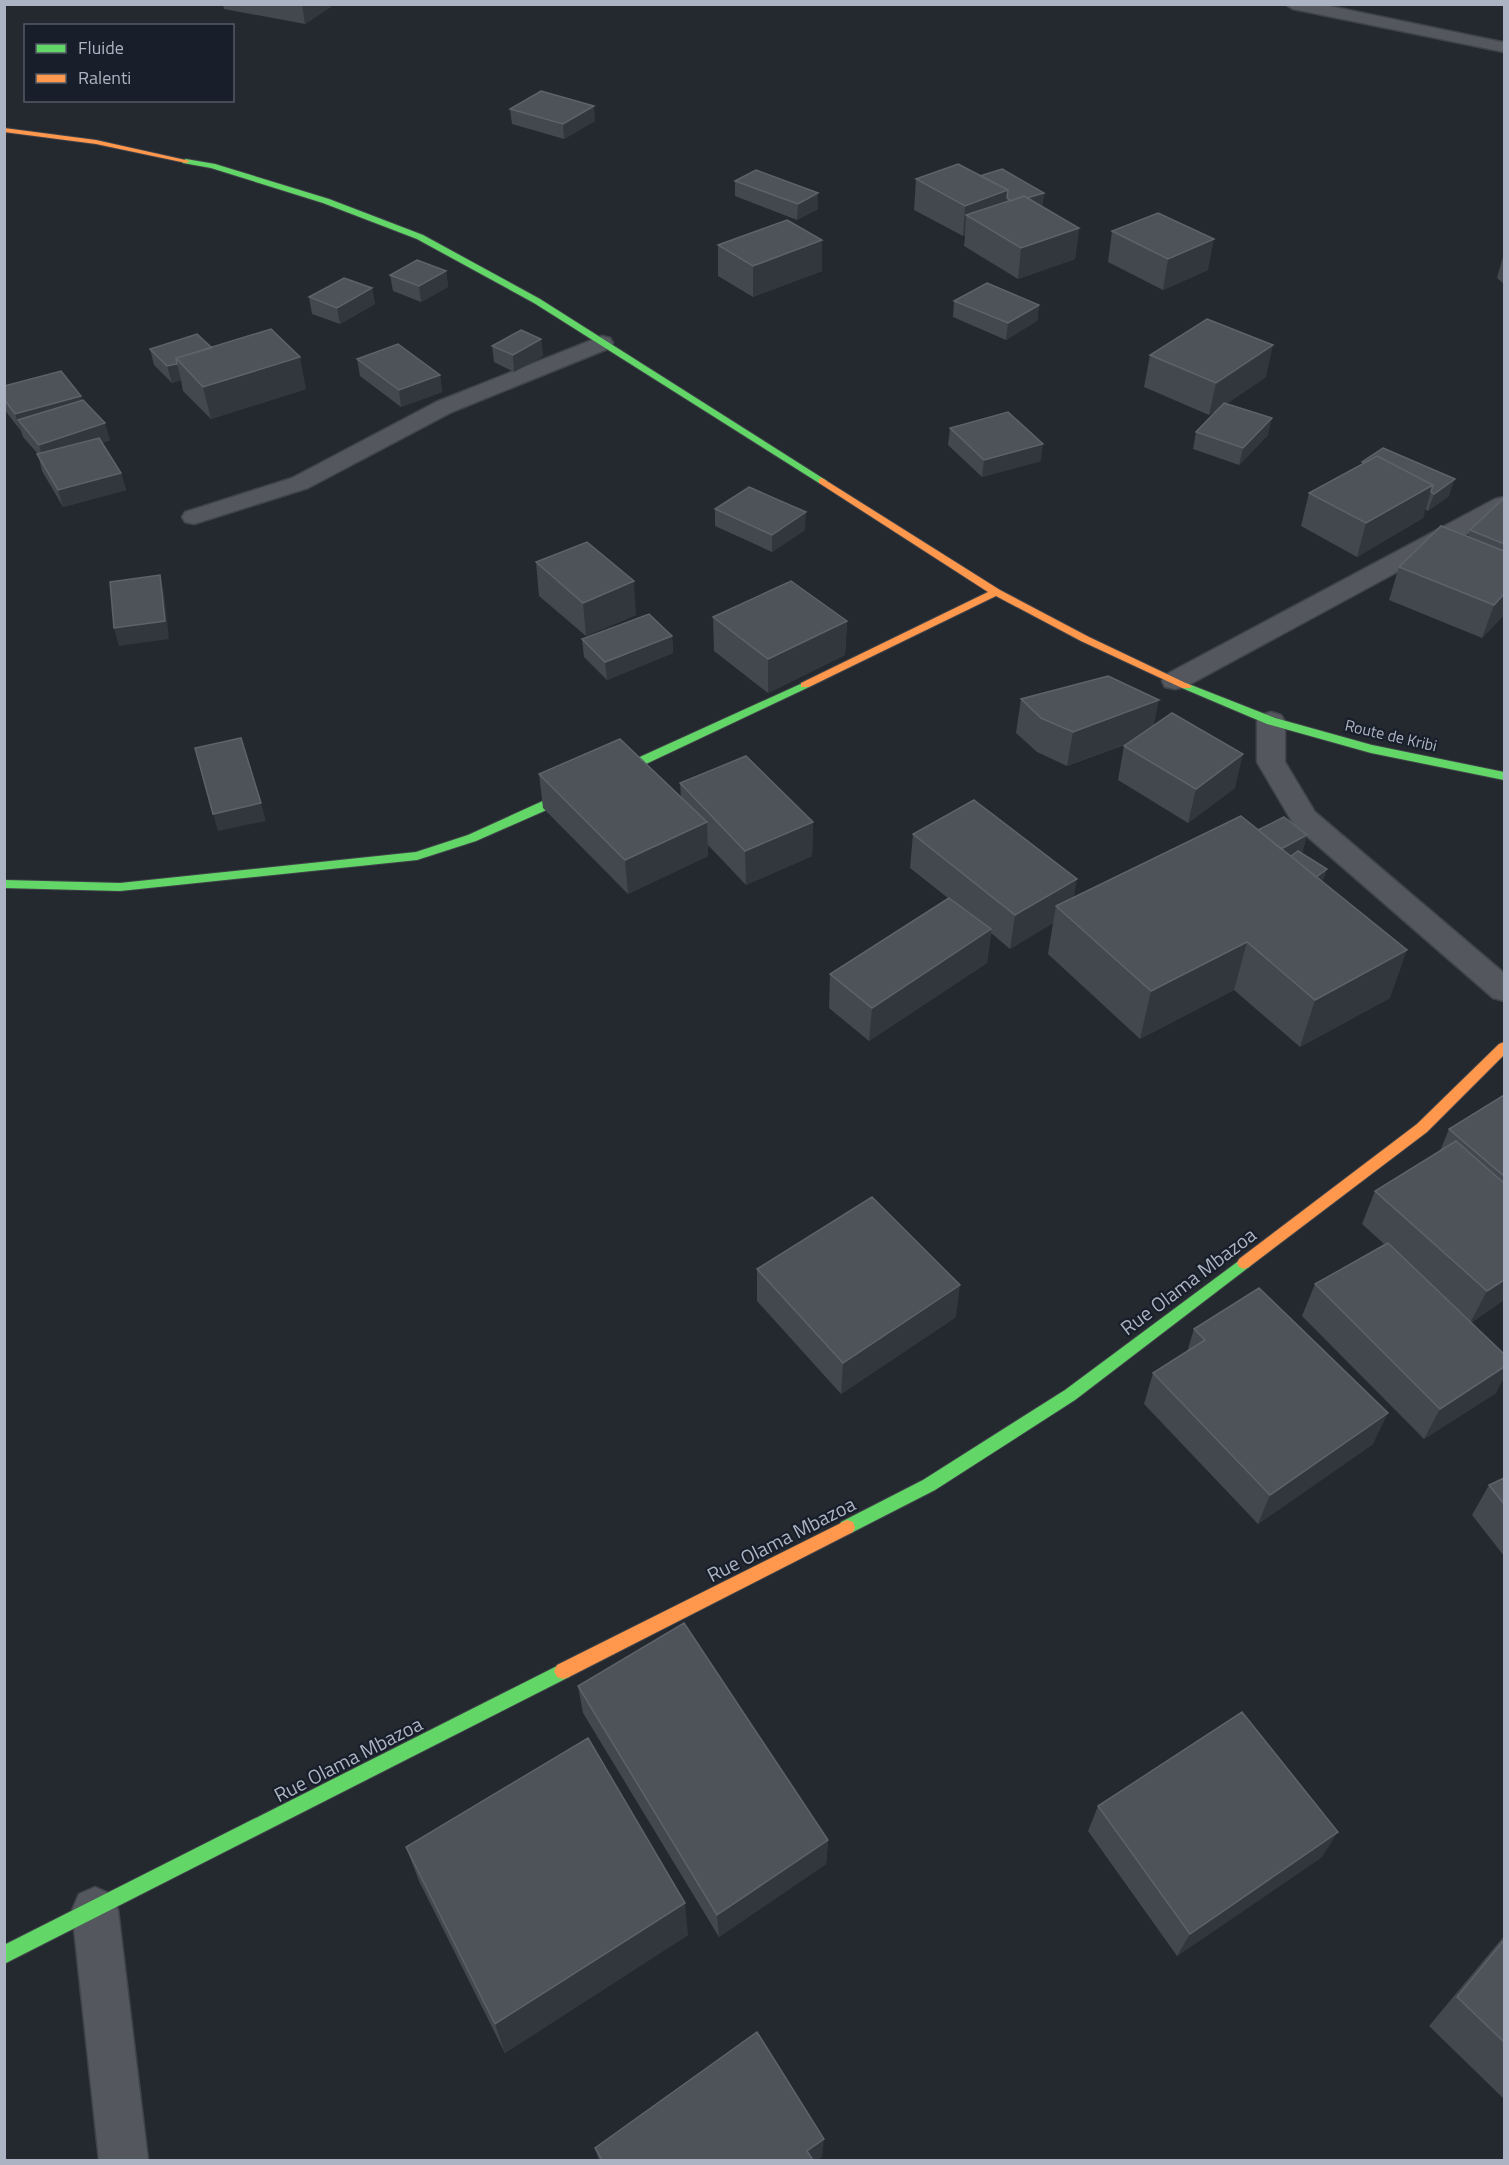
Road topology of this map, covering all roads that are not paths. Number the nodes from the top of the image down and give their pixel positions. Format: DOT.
graph roads {
  1 [pos="1293,4"];
  2 [pos="1504,41"];
  3 [pos="4,130"];
  4 [pos="602,343"];
  5 [pos="1504,504"];
  6 [pos="194,517"];
  7 [pos="996,592"];
  8 [pos="1175,681"];
  9 [pos="1271,721"];
  10 [pos="1504,776"];
  11 [pos="4,884"];
  12 [pos="1504,990"];
  13 [pos="1504,1047"];
  14 [pos="95,1910"];
  15 [pos="4,1955"];
  16 [pos="124,2160"];
  1 -- 2 [label="street"];
  3 -- 4 [label="main road, Route de Kribi"];
  4 -- 6 [label="street"];
  4 -- 7 [label="main road, Route de Kribi"];
  5 -- 8 [label="street"];
  7 -- 8 [label="main road, Route de Kribi"];
  7 -- 11 [label="main road"];
  8 -- 9 [label="main road, Route de Kribi"];
  9 -- 10 [label="main road, Route de Kribi"];
  9 -- 12 [label="street"];
  13 -- 14 [label="main road, Rue Olama Mbazoa"];
  14 -- 15 [label="main road, Rue Olama Mbazoa"];
  14 -- 16 [label="street"];
}
